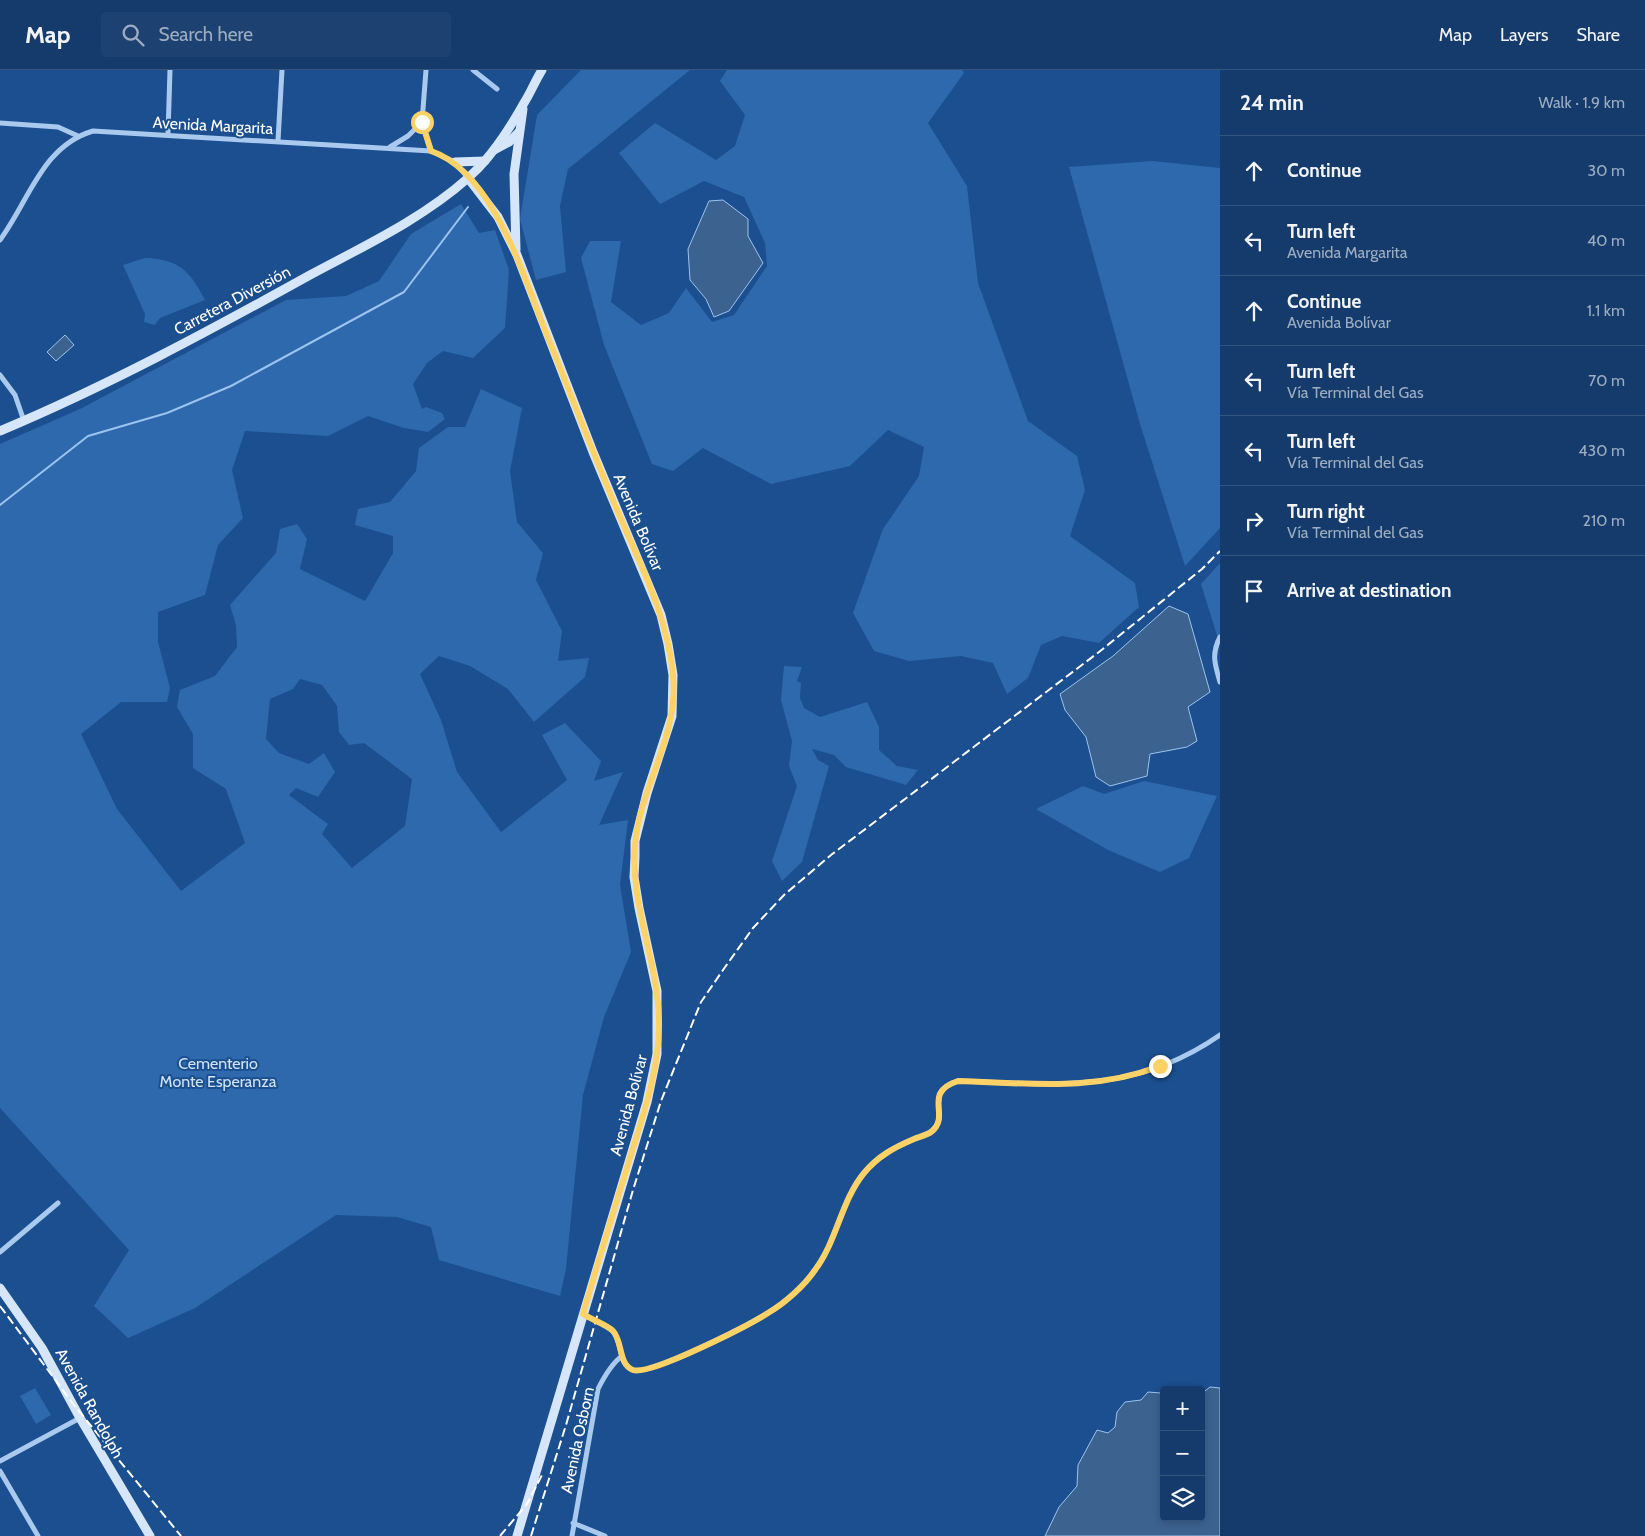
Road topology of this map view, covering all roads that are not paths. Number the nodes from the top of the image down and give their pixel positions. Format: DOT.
graph roads {
  1 [pos="170,70"];
  2 [pos="282,70"];
  3 [pos="426,70"];
  4 [pos="473,70"];
  5 [pos="542,70"];
  6 [pos="497,89"];
  7 [pos="524,104"];
  8 [pos="422,122"];
  9 [pos="0,123"];
  10 [pos="519,132"];
  11 [pos="168,134"];
  12 [pos="78,136"];
  13 [pos="278,142"];
  14 [pos="390,147"];
  15 [pos="494,150"];
  16 [pos="431,151"];
  17 [pos="485,161"];
  18 [pos="455,162"];
  19 [pos="468,178"];
  20 [pos="0,240"];
  21 [pos="517,255"];
  22 [pos="0,376"];
  23 [pos="24,421"];
  24 [pos="0,431"];
  25 [pos="1220,637"];
  26 [pos="1220,682"];
  27 [pos="1220,1035"];
  28 [pos="58,1203"];
  29 [pos="0,1252"];
  30 [pos="0,1288"];
  31 [pos="583,1314"];
  32 [pos="622,1356"];
  33 [pos="80,1418"];
  34 [pos="0,1461"];
  35 [pos="0,1472"];
  36 [pos="573,1523"];
  37 [pos="38,1536"];
  38 [pos="150,1536"];
  39 [pos="517,1536"];
  40 [pos="572,1536"];
  41 [pos="605,1536"];
  1 -- 11 [label="street"];
  2 -- 13 [label="street"];
  3 -- 8 [label="street"];
  4 -- 6 [label="street"];
  5 -- 7 [label="main road"];
  7 -- 10 [label="main road"];
  7 -- 15 [label="main road"];
  8 -- 14 [label="street"];
  8 -- 16 [label="street"];
  9 -- 12 [label="street"];
  10 -- 15 [label="main road"];
  10 -- 21 [label="main road"];
  11 -- 12 [label="street, Avenida Margarita"];
  11 -- 13 [label="street, Avenida Margarita"];
  12 -- 20 [label="street, Avenida Margarita"];
  13 -- 14 [label="street, Avenida Margarita"];
  14 -- 16 [label="street, Avenida Margarita"];
  15 -- 17 [label="main road, Carretera Diversión"];
  16 -- 18 [label="street, Avenida Margarita"];
  17 -- 18 [label="main road"];
  17 -- 19 [label="main road, Carretera Diversión"];
  18 -- 19 [label="street, Avenida Margarita"];
  19 -- 21 [label="main road, Avenida Bolívar"];
  19 -- 23 [label="main road, Carretera Diversión"];
  21 -- 31 [label="main road, Avenida Bolívar"];
  22 -- 23 [label="street"];
  23 -- 24 [label="main road, Carretera Diversión"];
  25 -- 26 [label="street"];
  27 -- 32 [label="street"];
  28 -- 29 [label="street"];
  30 -- 33 [label="main road, Avenida Randolph"];
  31 -- 32 [label="street"];
  31 -- 39 [label="main road, Avenida Bolívar"];
  32 -- 36 [label="street, Avenida Osborn"];
  33 -- 34 [label="street"];
  33 -- 38 [label="main road, Avenida Randolph"];
  35 -- 37 [label="street"];
  36 -- 40 [label="street, Avenida Osborn"];
  36 -- 41 [label="street"];
}
